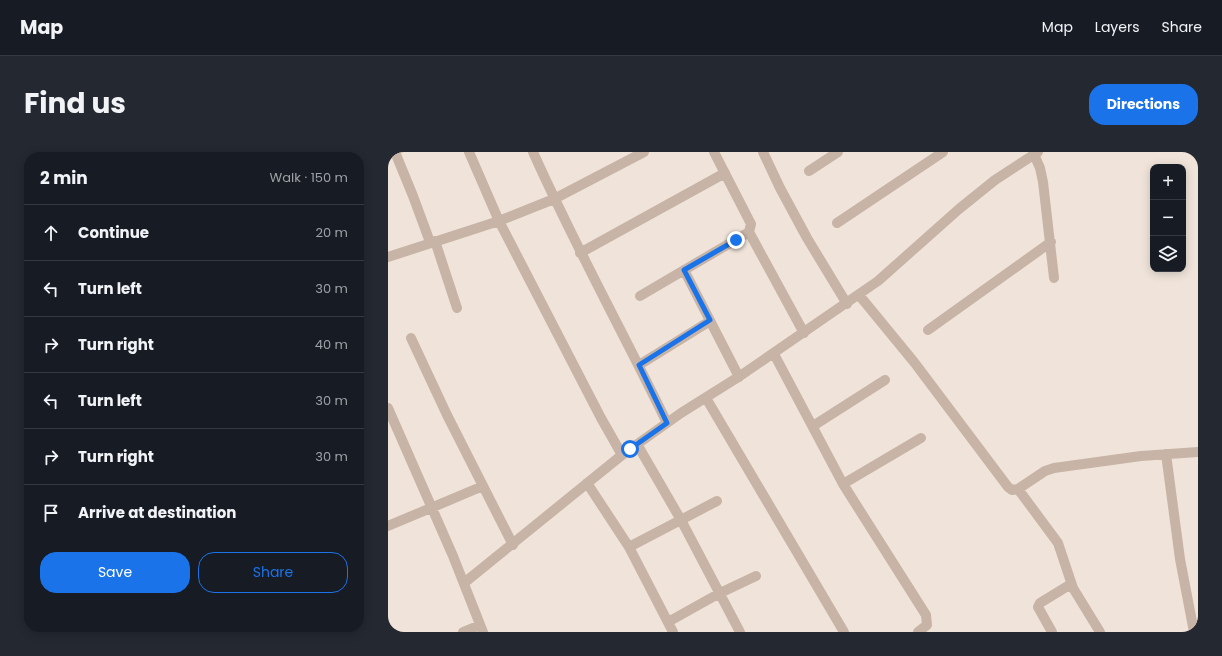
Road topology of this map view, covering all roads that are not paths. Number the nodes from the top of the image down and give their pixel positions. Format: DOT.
graph roads {
  1 [pos="469,152"];
  2 [pos="533,152"];
  3 [pos="644,152"];
  4 [pos="714,152"];
  5 [pos="763,152"];
  6 [pos="838,152"];
  7 [pos="943,152"];
  8 [pos="394,153"];
  9 [pos="1035,153"];
  10 [pos="809,171"];
  11 [pos="725,173"];
  12 [pos="554,199"];
  13 [pos="499,221"];
  14 [pos="838,223"];
  15 [pos="749,232"];
  16 [pos="432,242"];
  17 [pos="1051,242"];
  18 [pos="580,253"];
  19 [pos="388,257"];
  20 [pos="684,270"];
  21 [pos="1054,278"];
  22 [pos="859,295"];
  23 [pos="640,296"];
  24 [pos="847,304"];
  25 [pos="457,308"];
  26 [pos="710,320"];
  27 [pos="928,330"];
  28 [pos="804,333"];
  29 [pos="411,338"];
  30 [pos="774,354"];
  31 [pos="639,365"];
  32 [pos="739,377"];
  33 [pos="885,380"];
  34 [pos="706,398"];
  35 [pos="388,408"];
  36 [pos="667,423"];
  37 [pos="813,426"];
  38 [pos="921,438"];
  39 [pos="637,444"];
  40 [pos="1198,452"];
  41 [pos="1166,454"];
  42 [pos="622,455"];
  43 [pos="587,483"];
  44 [pos="843,484"];
  45 [pos="483,486"];
  46 [pos="1018,489"];
  47 [pos="717,501"];
  48 [pos="432,508"];
  49 [pos="681,520"];
  50 [pos="388,526"];
  51 [pos="513,545"];
  52 [pos="629,547"];
  53 [pos="756,576"];
  54 [pos="464,583"];
  55 [pos="1071,584"];
  56 [pos="720,593"];
  57 [pos="668,622"];
  58 [pos="481,628"];
  59 [pos="463,632"];
  60 [pos="673,632"];
  61 [pos="740,632"];
  62 [pos="844,632"];
  63 [pos="918,632"];
  64 [pos="1052,632"];
  65 [pos="1100,632"];
  66 [pos="1194,632"];
  1 -- 13 [label="street"];
  2 -- 12 [label="street"];
  3 -- 12 [label="street"];
  4 -- 11 [label="street"];
  5 -- 24 [label="street"];
  6 -- 10 [label="street"];
  7 -- 14 [label="street"];
  8 -- 16 [label="street"];
  9 -- 17 [label="street"];
  9 -- 22 [label="street"];
  11 -- 15 [label="street"];
  11 -- 18 [label="street"];
  12 -- 13 [label="street"];
  12 -- 18 [label="street"];
  13 -- 16 [label="street"];
  13 -- 42 [label="street"];
  15 -- 20 [label="street"];
  15 -- 28 [label="street"];
  16 -- 19 [label="street"];
  16 -- 25 [label="street"];
  17 -- 21 [label="street"];
  17 -- 27 [label="street"];
  18 -- 31 [label="street"];
  20 -- 23 [label="street"];
  20 -- 26 [label="street"];
  22 -- 24 [label="street"];
  22 -- 46 [label="street"];
  24 -- 28 [label="street"];
  26 -- 31 [label="street"];
  26 -- 32 [label="street"];
  28 -- 30 [label="street"];
  29 -- 45 [label="street"];
  30 -- 32 [label="street"];
  30 -- 37 [label="street"];
  31 -- 36 [label="street"];
  32 -- 34 [label="street"];
  33 -- 37 [label="street"];
  34 -- 36 [label="street"];
  34 -- 62 [label="street"];
  35 -- 48 [label="street"];
  36 -- 39 [label="street"];
  37 -- 44 [label="street"];
  38 -- 44 [label="street"];
  39 -- 42 [label="street"];
  39 -- 49 [label="street"];
  40 -- 41 [label="street"];
  41 -- 46 [label="street"];
  41 -- 66 [label="street"];
  42 -- 43 [label="street"];
  43 -- 51 [label="street"];
  43 -- 52 [label="street"];
  44 -- 63 [label="street"];
  45 -- 48 [label="street"];
  45 -- 51 [label="street"];
  46 -- 55 [label="street"];
  47 -- 49 [label="street"];
  48 -- 50 [label="street"];
  48 -- 54 [label="street"];
  49 -- 52 [label="street"];
  49 -- 56 [label="street"];
  51 -- 54 [label="street"];
  52 -- 57 [label="street"];
  53 -- 56 [label="street"];
  54 -- 58 [label="street"];
  55 -- 64 [label="street"];
  55 -- 65 [label="street"];
  56 -- 57 [label="street"];
  56 -- 61 [label="street"];
  57 -- 60 [label="street"];
  58 -- 59 [label="street"];
}
